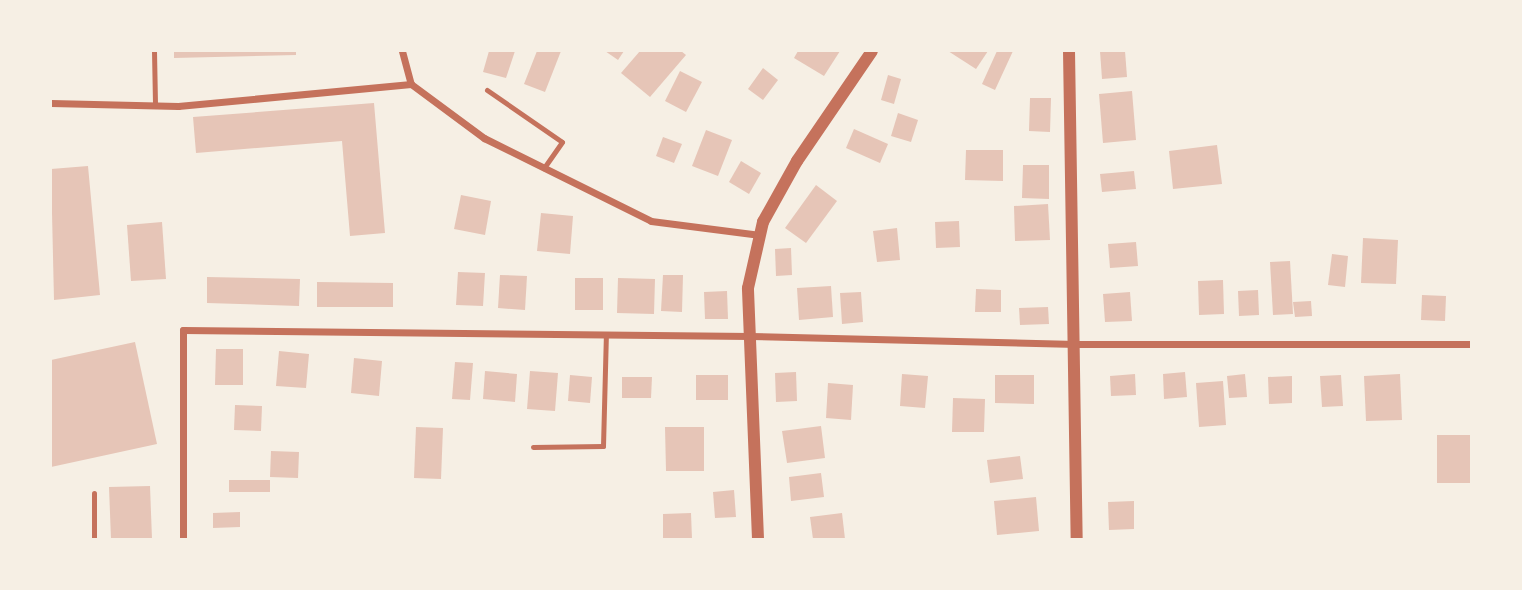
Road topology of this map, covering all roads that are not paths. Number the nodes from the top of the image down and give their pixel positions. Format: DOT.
graph roads {
  1 [pos="154,51"];
  2 [pos="402,51"];
  3 [pos="872,51"];
  4 [pos="1069,51"];
  5 [pos="411,84"];
  6 [pos="487,90"];
  7 [pos="51,103"];
  8 [pos="155,106"];
  9 [pos="544,168"];
  10 [pos="760,235"];
  11 [pos="606,334"];
  12 [pos="750,336"];
  13 [pos="1076,344"];
  14 [pos="1471,344"];
  15 [pos="533,447"];
  16 [pos="94,493"];
  17 [pos="94,539"];
  18 [pos="183,539"];
  19 [pos="758,539"];
  20 [pos="1077,539"];
  1 -- 8 [label="lane"];
  2 -- 5 [label="street"];
  3 -- 10 [label="street"];
  4 -- 13 [label="street"];
  5 -- 8 [label="street"];
  5 -- 9 [label="street"];
  6 -- 9 [label="lane"];
  7 -- 8 [label="street"];
  9 -- 10 [label="street"];
  10 -- 12 [label="street"];
  11 -- 12 [label="street"];
  11 -- 15 [label="lane"];
  11 -- 18 [label="street"];
  12 -- 13 [label="street"];
  12 -- 19 [label="street"];
  13 -- 14 [label="street"];
  13 -- 20 [label="street"];
  16 -- 17 [label="lane"];
}
